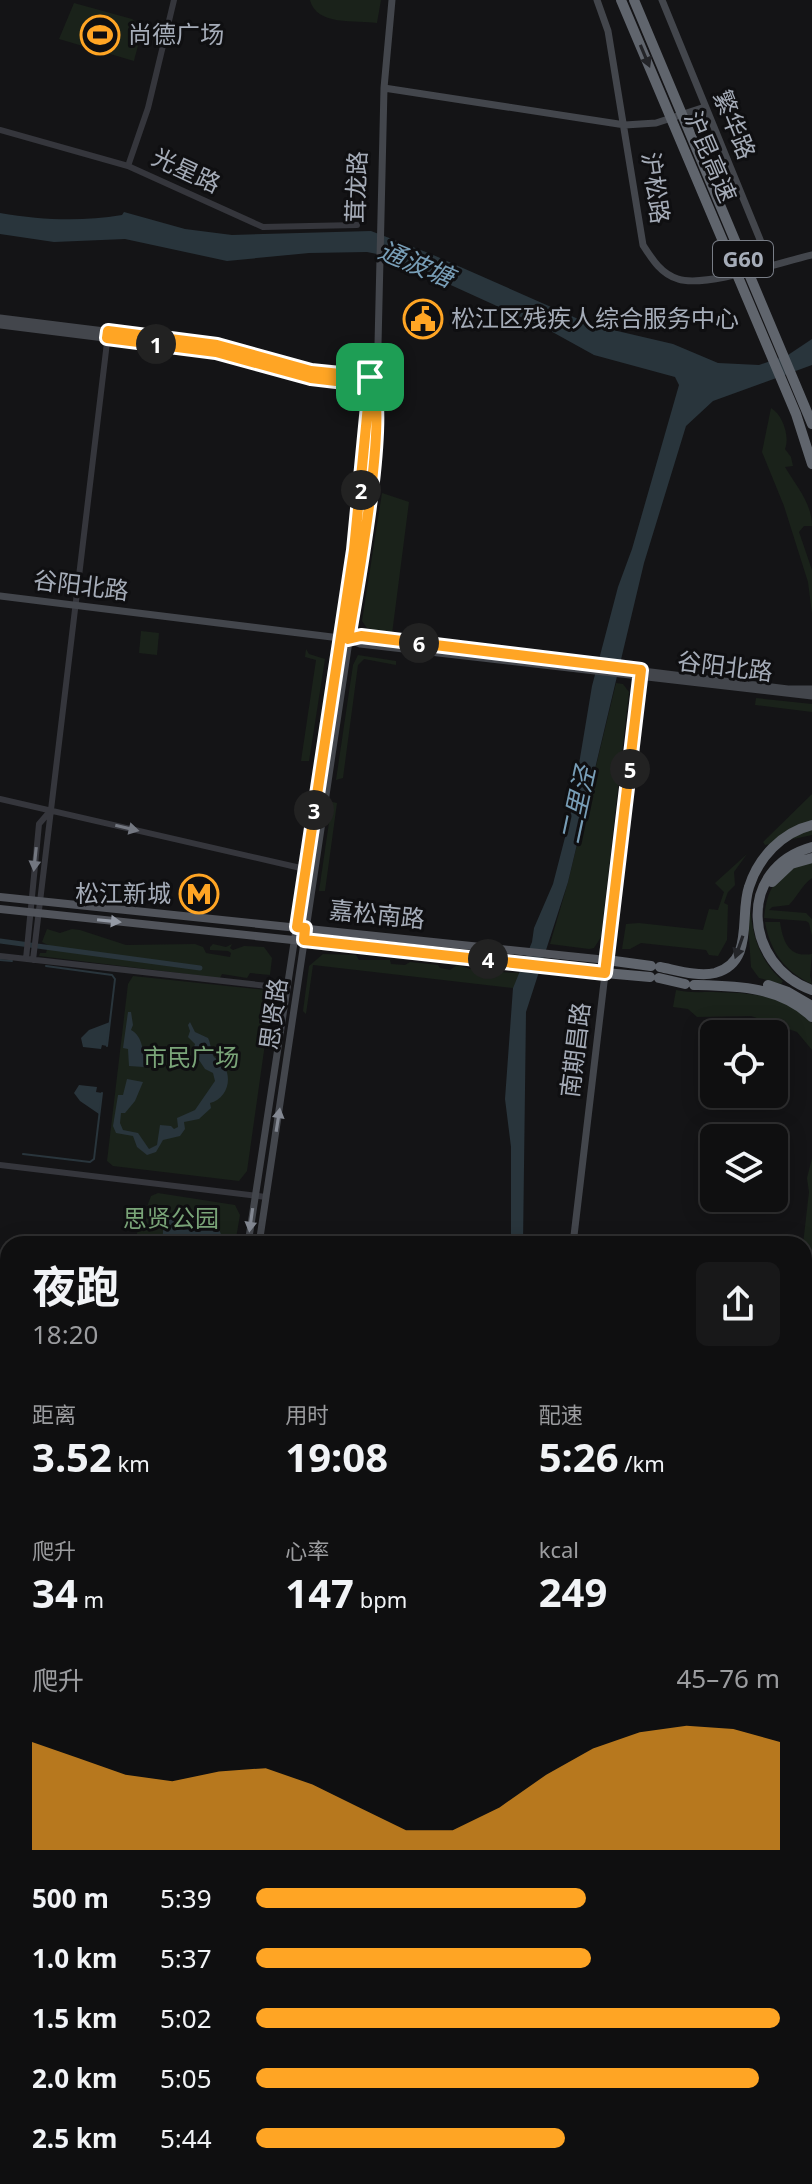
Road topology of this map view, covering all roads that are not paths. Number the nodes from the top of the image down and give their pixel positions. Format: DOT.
graph roads {
  1 [pos="174,0"];
  2 [pos="392,0"];
  3 [pos="597,0"];
  4 [pos="621,0"];
  5 [pos="634,0"];
  6 [pos="662,0"];
  7 [pos="384,88"];
  8 [pos="705,107"];
  9 [pos="674,110"];
  10 [pos="625,125"];
  11 [pos="0,130"];
  12 [pos="128,166"];
  13 [pos="357,225"];
  14 [pos="812,255"];
  15 [pos="770,264"];
  16 [pos="0,318"];
  17 [pos="0,325"];
  18 [pos="108,334"];
  19 [pos="373,361"];
  20 [pos="372,382"];
  21 [pos="801,412"];
  22 [pos="812,424"];
  23 [pos="812,464"];
  24 [pos="0,596"];
  25 [pos="75,605"];
  26 [pos="344,639"];
  27 [pos="641,674"];
  28 [pos="812,689"];
  29 [pos="812,696"];
  30 [pos="0,799"];
  31 [pos="51,810"];
  32 [pos="812,825"];
  33 [pos="812,845"];
  34 [pos="812,858"];
  35 [pos="305,869"];
  36 [pos="747,895"];
  37 [pos="0,897"];
  38 [pos="31,900"];
  39 [pos="41,901"];
  40 [pos="0,909"];
  41 [pos="35,913"];
  42 [pos="301,928"];
  43 [pos="300,940"];
  44 [pos="0,956"];
  45 [pos="30,957"];
  46 [pos="607,960"];
  47 [pos="655,972"];
  48 [pos="605,973"];
  49 [pos="689,985"];
  50 [pos="286,988"];
  51 [pos="812,988"];
  52 [pos="812,1006"];
  53 [pos="812,1017"];
  54 [pos="0,1165"];
  55 [pos="255,1195"];
  56 [pos="266,1197"];
  57 [pos="249,1236"];
  58 [pos="260,1236"];
  59 [pos="574,1236"];
  1 -- 12 [label="street"];
  2 -- 7 [label="main road, 茸龙路"];
  3 -- 10 [label="main road, 沪松路"];
  4 -- 9 [label="highway, 沪昆高速 / G60, one-way"];
  5 -- 9 [label="highway, 沪昆高速 / G60"];
  6 -- 8 [label="main road, 繁华路"];
  7 -- 10 [label="main road"];
  7 -- 19 [label="main road, 茸龙路"];
  8 -- 10 [label="main road"];
  8 -- 15 [label="main road, 繁华路"];
  9 -- 21 [label="highway, 沪昆高速 / G60"];
  10 -- 15 [label="main road, 沪松路"];
  11 -- 12 [label="street, 光星路"];
  12 -- 13 [label="street, 光星路"];
  14 -- 15 [label="main road, 沪松路"];
  16 -- 18 [label="main road"];
  17 -- 18 [label="main road"];
  18 -- 20 [label="main road"];
  18 -- 25 [label="street"];
  19 -- 20 [label="main road, 思贤路"];
  20 -- 26 [label="main road, 思贤路"];
  21 -- 22 [label="highway, 沪昆高速 / G60"];
  21 -- 23 [label="highway, 沪昆高速 / G60"];
  24 -- 25 [label="main road, 谷阳北路"];
  25 -- 26 [label="main road, 谷阳北路"];
  25 -- 31 [label="street"];
  26 -- 27 [label="main road, 谷阳北路"];
  26 -- 35 [label="main road, 思贤路"];
  26 -- 42 [label="main road, 思贤路"];
  27 -- 28 [label="main road, 谷阳北路"];
  27 -- 29 [label="main road, 谷阳北路"];
  27 -- 46 [label="main road, 南期昌路"];
  30 -- 31 [label="street"];
  31 -- 35 [label="street, one-way"];
  31 -- 38 [label="street, one-way"];
  31 -- 39 [label="street"];
  32 -- 36 [label="highway"];
  33 -- 36 [label="highway"];
  33 -- 51 [label="highway"];
  34 -- 51 [label="highway"];
  35 -- 42 [label="main road, 思贤路"];
  36 -- 47 [label="highway, one-way"];
  37 -- 38 [label="main road, 嘉松南路"];
  38 -- 39 [label="main road, 嘉松南路"];
  38 -- 41 [label="street"];
  39 -- 41 [label="street"];
  39 -- 42 [label="main road, 嘉松南路"];
  40 -- 41 [label="main road, 嘉松南路"];
  41 -- 43 [label="main road, 嘉松南路, one-way"];
  41 -- 45 [label="street"];
  42 -- 43 [label="main road, 思贤路"];
  42 -- 46 [label="main road, 嘉松南路"];
  43 -- 48 [label="main road, 嘉松南路"];
  43 -- 50 [label="main road, 思贤路"];
  56 -- 43 [label="main road, 思贤路, one-way"];
  44 -- 45 [label="street"];
  45 -- 50 [label="street"];
  46 -- 47 [label="highway"];
  46 -- 48 [label="main road, 南期昌路"];
  47 -- 48 [label="highway"];
  47 -- 49 [label="highway"];
  48 -- 59 [label="main road, 南期昌路"];
  49 -- 52 [label="highway"];
  49 -- 53 [label="highway"];
  50 -- 55 [label="main road, 思贤路"];
  54 -- 55 [label="street"];
  55 -- 56 [label="street"];
  55 -- 57 [label="main road, 思贤路, one-way"];
  56 -- 58 [label="main road, 思贤路"];
}
